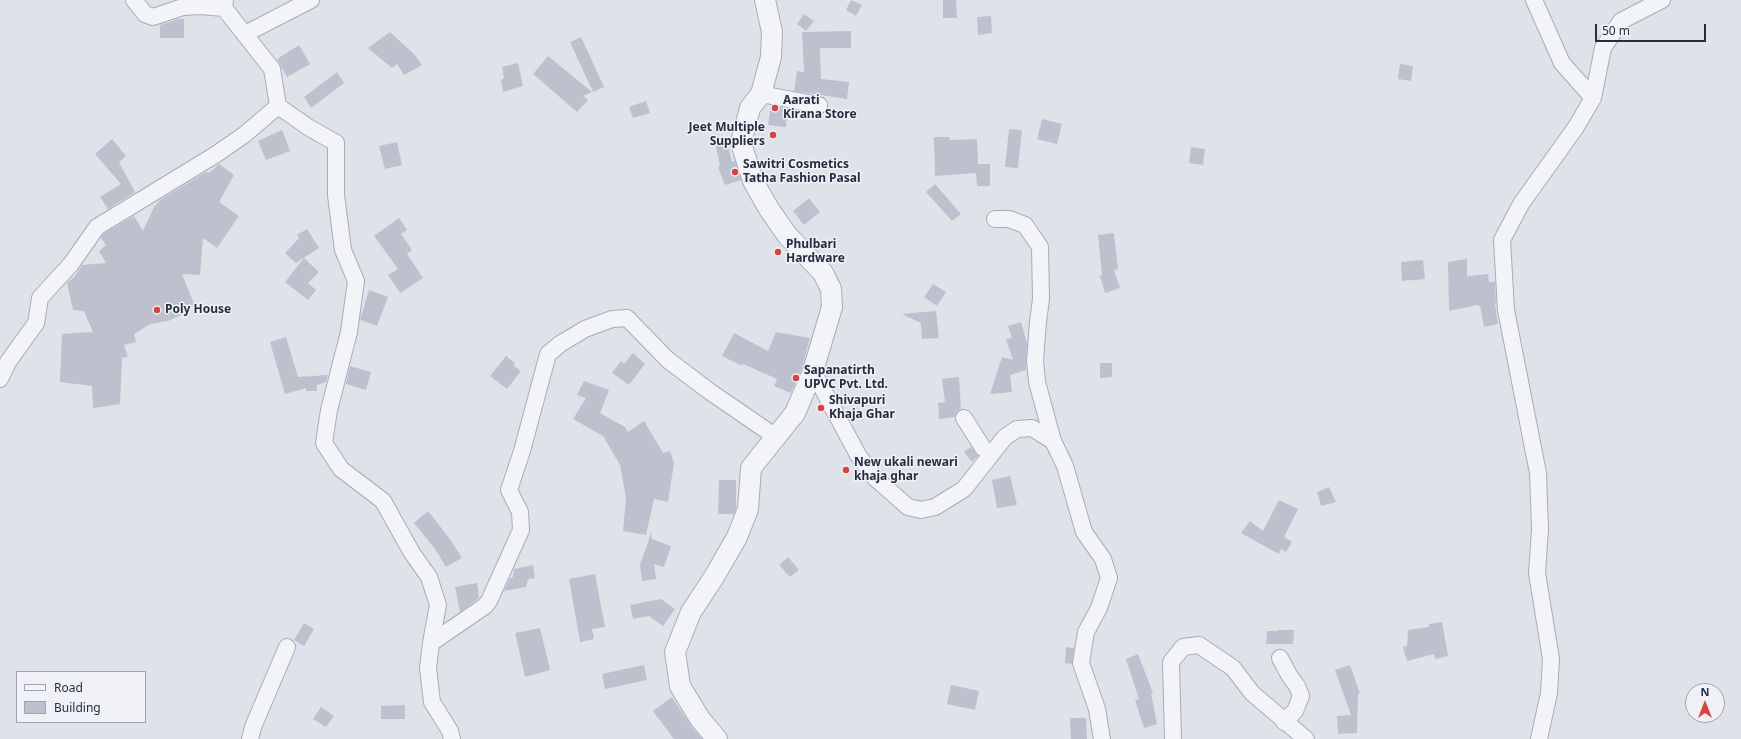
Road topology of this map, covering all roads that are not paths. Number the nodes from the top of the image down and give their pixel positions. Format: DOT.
graph roads {
  1 [pos="134,0"];
  2 [pos="311,0"];
  3 [pos="765,0"];
  4 [pos="1534,0"];
  5 [pos="1662,0"];
  6 [pos="224,4"];
  7 [pos="245,34"];
  8 [pos="761,94"];
  9 [pos="1593,98"];
  10 [pos="819,105"];
  11 [pos="278,106"];
  12 [pos="995,219"];
  13 [pos="814,371"];
  14 [pos="0,379"];
  15 [pos="964,418"];
  16 [pos="776,437"];
  17 [pos="1053,441"];
  18 [pos="991,453"];
  19 [pos="431,642"];
  20 [pos="287,647"];
  21 [pos="1280,658"];
  22 [pos="1284,722"];
  23 [pos="250,739"];
  24 [pos="452,739"];
  25 [pos="717,739"];
  26 [pos="1102,739"];
  27 [pos="1173,739"];
  28 [pos="1306,739"];
  29 [pos="1539,739"];
  1 -- 6 [label="street"];
  2 -- 7 [label="street"];
  3 -- 8 [label="street"];
  4 -- 9 [label="street"];
  5 -- 9 [label="street"];
  6 -- 7 [label="street"];
  7 -- 11 [label="street"];
  8 -- 10 [label="street"];
  8 -- 13 [label="street"];
  9 -- 29 [label="street"];
  11 -- 14 [label="street"];
  11 -- 19 [label="street"];
  12 -- 17 [label="street"];
  13 -- 16 [label="street"];
  13 -- 18 [label="street"];
  15 -- 18 [label="street"];
  16 -- 19 [label="street"];
  16 -- 25 [label="street"];
  17 -- 18 [label="street"];
  17 -- 26 [label="street"];
  19 -- 24 [label="street"];
  20 -- 23 [label="street"];
  21 -- 22 [label="street"];
  22 -- 27 [label="street"];
  22 -- 28 [label="street"];
}
